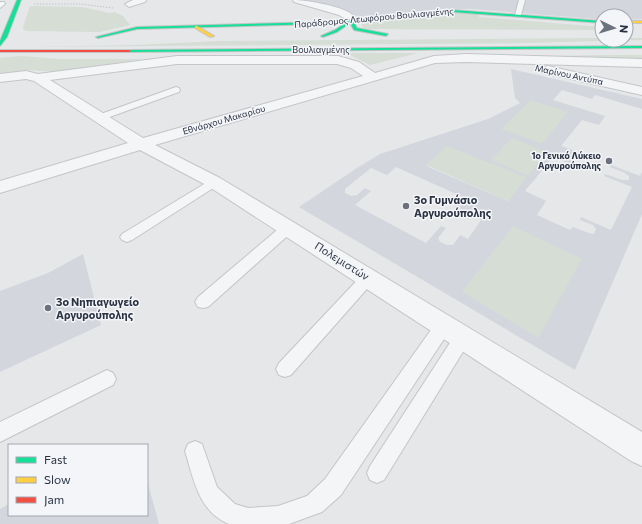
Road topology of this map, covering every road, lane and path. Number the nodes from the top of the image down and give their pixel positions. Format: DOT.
graph roads {
  1 [pos="19,0"];
  2 [pos="142,0"];
  3 [pos="297,0"];
  4 [pos="522,0"];
  5 [pos="337,2"];
  6 [pos="32,4"];
  7 [pos="129,4"];
  8 [pos="322,7"];
  9 [pos="114,8"];
  10 [pos="518,15"];
  11 [pos="351,21"];
  12 [pos="594,21"];
  13 [pos="196,27"];
  14 [pos="176,36"];
  15 [pos="191,36"];
  16 [pos="18,37"];
  17 [pos="2,40"];
  18 [pos="642,47"];
  19 [pos="0,51"];
  20 [pos="131,51"];
  21 [pos="493,54"];
  22 [pos="177,60"];
  23 [pos="591,61"];
  24 [pos="642,63"];
  25 [pos="372,77"];
  26 [pos="0,78"];
  27 [pos="38,78"];
  28 [pos="598,81"];
  29 [pos="176,90"];
  30 [pos="642,91"];
  31 [pos="101,117"];
  32 [pos="141,144"];
  33 [pos="214,182"];
  34 [pos="0,187"];
  35 [pos="288,228"];
  36 [pos="127,237"];
  37 [pos="368,278"];
  38 [pos="203,302"];
  39 [pos="444,325"];
  40 [pos="463,337"];
  41 [pos="285,369"];
  42 [pos="106,379"];
  43 [pos="0,432"];
  44 [pos="642,450"];
  45 [pos="195,451"];
  46 [pos="377,473"];
  1 -- 17 [label="main road"];
  2 -- 7 [label="street"];
  3 -- 8 [label="street"];
  4 -- 10 [label="lane"];
  5 -- 8 [label="street"];
  6 -- 9 [label="path"];
  8 -- 11 [label="street"];
  10 -- 11 [label="main road, Παράδρομος Λεωφόρου Βουλιαγμένης"];
  10 -- 12 [label="main road, Παράδρομος Λεωφόρου Βουλιαγμένης"];
  11 -- 11 [label="main road, Βουλιαγμένης"];
  11 -- 13 [label="main road, Παράδρομος Λεωφόρου Βουλιαγμένης"];
  13 -- 14 [label="main road, Παράδρομος Λεωφόρου Βουλιαγμένης"];
  13 -- 15 [label="main road"];
  16 -- 17 [label="main road"];
  18 -- 21 [label="main road, Βουλιαγμένης"];
  19 -- 20 [label="main road, Βουλιαγμένης"];
  20 -- 21 [label="main road, Βουλιαγμένης"];
  20 -- 22 [label="main road"];
  21 -- 23 [label="street"];
  21 -- 25 [label="street, Εθνάρχου Μακαρίου"];
  21 -- 28 [label="street, Μαρίνου Αντύπα"];
  22 -- 25 [label="street"];
  22 -- 27 [label="street"];
  23 -- 24 [label="street"];
  23 -- 28 [label="street"];
  25 -- 32 [label="street, Εθνάρχου Μακαρίου"];
  26 -- 27 [label="street"];
  27 -- 31 [label="street, Πολεμιστών"];
  28 -- 30 [label="street, Μαρίνου Αντύπα"];
  29 -- 31 [label="lane"];
  31 -- 32 [label="street, Πολεμιστών"];
  32 -- 33 [label="street, Πολεμιστών"];
  32 -- 34 [label="street, Εθνάρχου Μακαρίου"];
  33 -- 35 [label="street, Πολεμιστών"];
  33 -- 36 [label="lane"];
  35 -- 37 [label="street, Πολεμιστών"];
  35 -- 38 [label="lane"];
  37 -- 39 [label="street, Πολεμιστών"];
  37 -- 41 [label="lane"];
  39 -- 40 [label="street, Πολεμιστών"];
  39 -- 45 [label="lane"];
  40 -- 44 [label="street, Πολεμιστών"];
  40 -- 46 [label="lane"];
  42 -- 43 [label="lane"];
}
